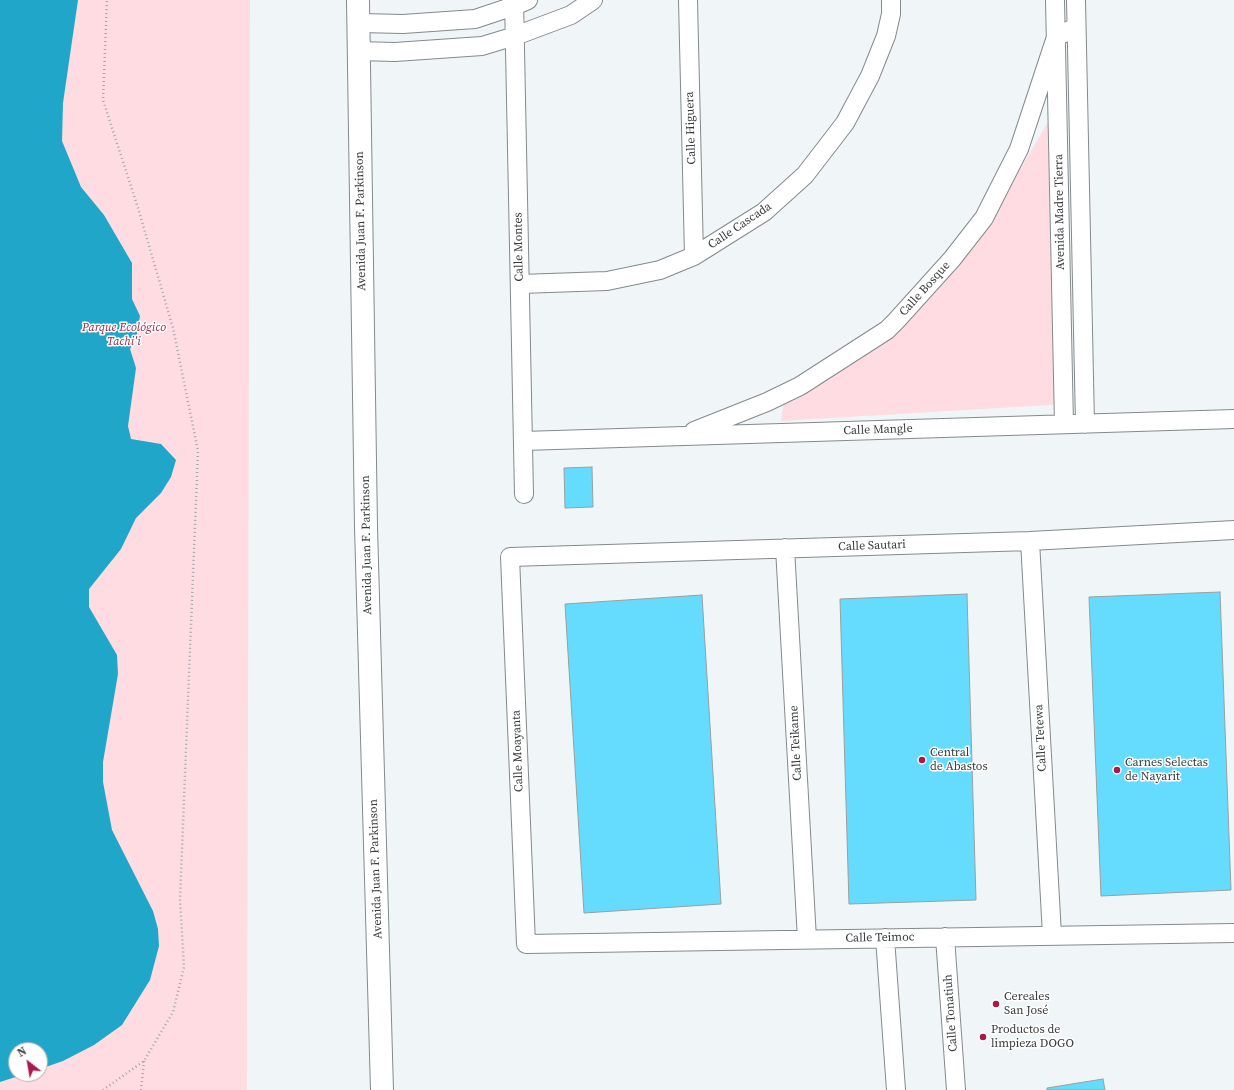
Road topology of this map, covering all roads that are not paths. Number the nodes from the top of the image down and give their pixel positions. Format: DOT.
graph roads {
  1 [pos="358,0"];
  2 [pos="593,0"];
  3 [pos="688,0"];
  4 [pos="891,0"];
  5 [pos="1055,0"];
  6 [pos="1076,0"];
  7 [pos="519,2"];
  8 [pos="359,23"];
  9 [pos="1076,27"];
  10 [pos="515,36"];
  11 [pos="1056,37"];
  12 [pos="358,51"];
  13 [pos="1080,183"];
  14 [pos="1059,184"];
  15 [pos="694,256"];
  16 [pos="520,284"];
  17 [pos="1234,419"];
  18 [pos="1064,424"];
  19 [pos="1086,424"];
  20 [pos="682,436"];
  21 [pos="523,441"];
  22 [pos="524,494"];
  23 [pos="1234,530"];
  24 [pos="1030,541"];
  25 [pos="785,548"];
  26 [pos="510,557"];
  27 [pos="1234,933"];
  28 [pos="1052,936"];
  29 [pos="945,937"];
  30 [pos="885,938"];
  31 [pos="807,939"];
  32 [pos="526,944"];
  33 [pos="382,1090"];
  34 [pos="896,1090"];
  35 [pos="956,1090"];
  1 -- 8 [label="main road, Avenida Juan F. Parkinson"];
  2 -- 10 [label="street"];
  3 -- 15 [label="street, Calle Higuera"];
  4 -- 15 [label="street, Calle Cascada"];
  5 -- 11 [label="street, Avenida Madre Tierra"];
  6 -- 9 [label="street, Avenida Madre Tierra"];
  7 -- 8 [label="street"];
  7 -- 10 [label="street, Calle Montes"];
  8 -- 12 [label="main road, Avenida Juan F. Parkinson"];
  9 -- 11 [label="street"];
  9 -- 13 [label="street, Avenida Madre Tierra"];
  10 -- 12 [label="street"];
  10 -- 16 [label="street, Calle Montes"];
  11 -- 14 [label="street, Avenida Madre Tierra"];
  11 -- 20 [label="street, Calle Bosque"];
  12 -- 33 [label="main road, Avenida Juan F. Parkinson"];
  13 -- 14 [label="street"];
  13 -- 19 [label="street, Avenida Madre Tierra"];
  14 -- 18 [label="street, Avenida Madre Tierra"];
  15 -- 16 [label="street, Calle Cascada"];
  16 -- 21 [label="street, Calle Montes"];
  17 -- 19 [label="street, Calle Mangle"];
  18 -- 19 [label="street, Calle Mangle"];
  18 -- 20 [label="street, Calle Mangle"];
  20 -- 21 [label="street, Calle Mangle"];
  21 -- 22 [label="street, Calle Montes"];
  23 -- 24 [label="street, Calle Sautari"];
  24 -- 25 [label="street, Calle Sautari"];
  24 -- 28 [label="street, Calle Tetewa"];
  25 -- 26 [label="street, Calle Sautari"];
  25 -- 31 [label="street, Calle Teikame"];
  26 -- 32 [label="street, Calle Moayanta"];
  27 -- 28 [label="street, Calle Teimoc"];
  28 -- 29 [label="street, Calle Teimoc"];
  29 -- 30 [label="street, Calle Teimoc"];
  29 -- 35 [label="street, Calle Tonatiuh"];
  30 -- 31 [label="street, Calle Teimoc"];
  30 -- 34 [label="street"];
  31 -- 32 [label="street, Calle Teimoc"];
}
